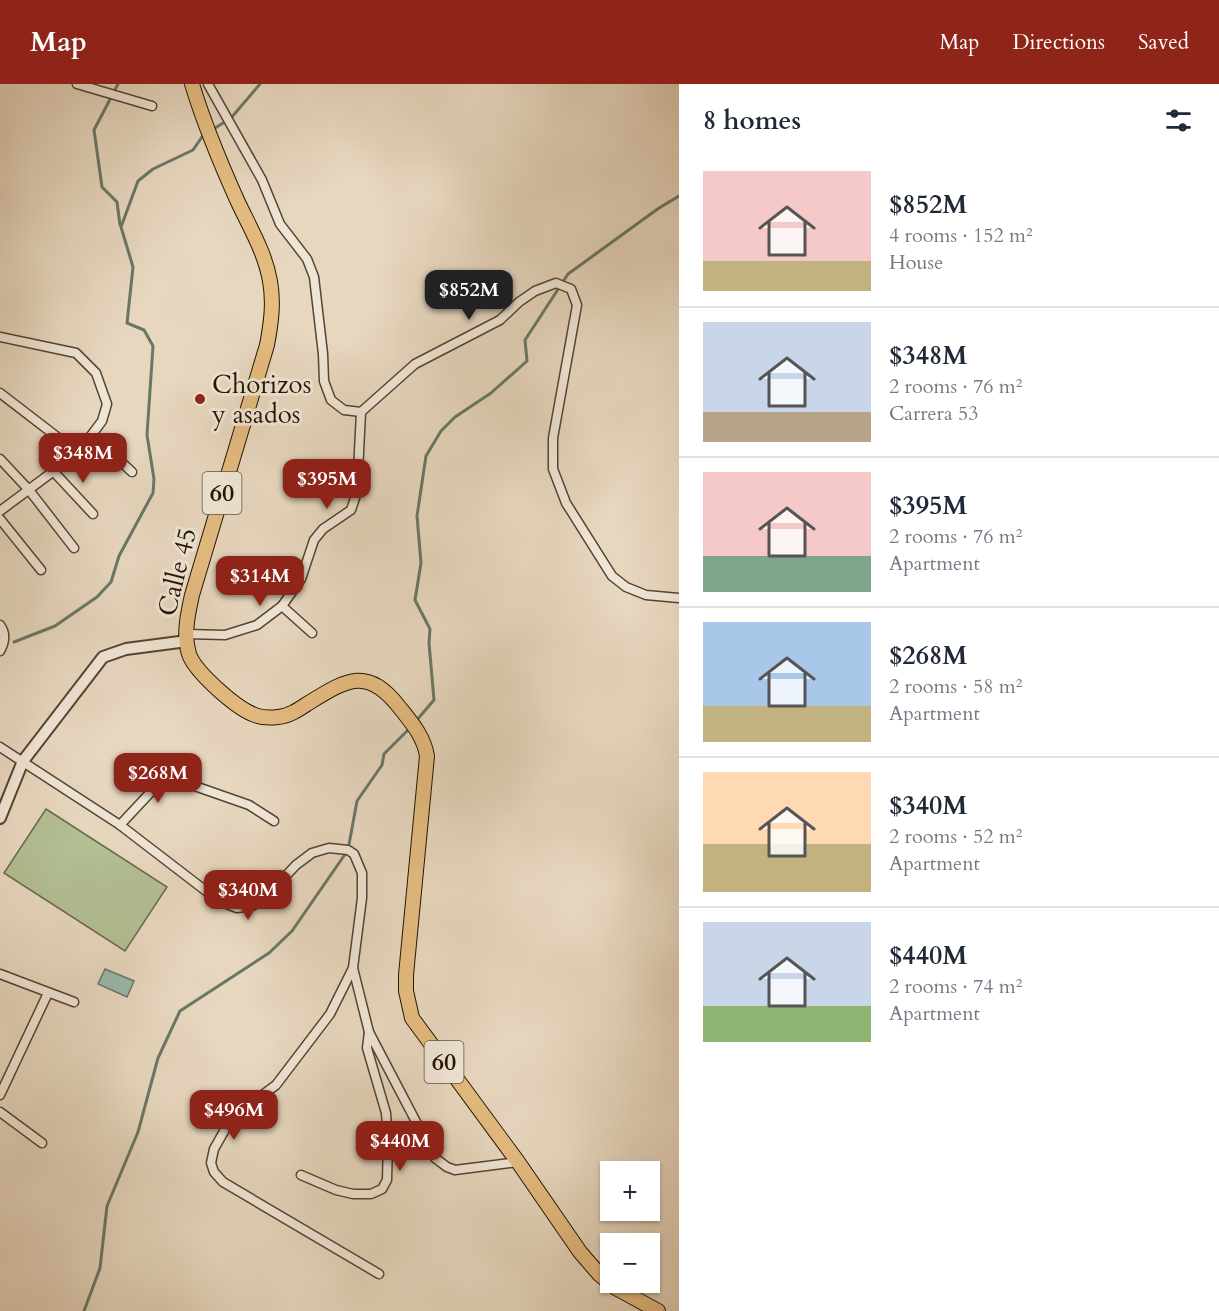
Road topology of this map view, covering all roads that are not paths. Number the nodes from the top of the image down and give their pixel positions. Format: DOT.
graph roads {
  1 [pos="77,84"];
  2 [pos="192,84"];
  3 [pos="208,84"];
  4 [pos="152,106"];
  5 [pos="0,337"];
  6 [pos="0,393"];
  7 [pos="361,412"];
  8 [pos="92,435"];
  9 [pos="78,453"];
  10 [pos="0,459"];
  11 [pos="54,471"];
  12 [pos="132,472"];
  13 [pos="29,490"];
  14 [pos="0,511"];
  15 [pos="93,514"];
  16 [pos="0,519"];
  17 [pos="74,548"];
  18 [pos="41,570"];
  19 [pos="679,598"];
  20 [pos="282,606"];
  21 [pos="0,625"];
  22 [pos="312,633"];
  23 [pos="186,637"];
  24 [pos="0,651"];
  25 [pos="0,747"];
  26 [pos="23,761"];
  27 [pos="177,764"];
  28 [pos="166,776"];
  29 [pos="0,819"];
  30 [pos="274,821"];
  31 [pos="120,825"];
  32 [pos="353,968"];
  33 [pos="0,974"];
  34 [pos="48,993"];
  35 [pos="74,1002"];
  36 [pos="369,1032"];
  37 [pos="0,1095"];
  38 [pos="0,1112"];
  39 [pos="42,1143"];
  40 [pos="518,1162"];
  41 [pos="301,1174"];
  42 [pos="380,1274"];
  43 [pos="658,1311"];
  1 -- 4 [label="street"];
  2 -- 23 [label="main road, Calle 45 / 60"];
  3 -- 7 [label="street"];
  5 -- 8 [label="street"];
  6 -- 9 [label="street"];
  7 -- 19 [label="street"];
  7 -- 20 [label="street"];
  8 -- 9 [label="street"];
  8 -- 12 [label="street"];
  9 -- 11 [label="street"];
  10 -- 13 [label="street"];
  11 -- 13 [label="street"];
  11 -- 15 [label="street"];
  13 -- 14 [label="street"];
  13 -- 17 [label="street"];
  16 -- 18 [label="street"];
  20 -- 22 [label="street"];
  20 -- 23 [label="street"];
  21 -- 24 [label="street"];
  23 -- 26 [label="street"];
  23 -- 40 [label="main road, Calle 45 / 60"];
  25 -- 26 [label="street"];
  26 -- 29 [label="street"];
  26 -- 31 [label="street"];
  27 -- 28 [label="street"];
  28 -- 30 [label="street"];
  28 -- 31 [label="street"];
  31 -- 32 [label="street"];
  32 -- 36 [label="street"];
  32 -- 42 [label="street"];
  33 -- 34 [label="street"];
  34 -- 35 [label="street"];
  34 -- 37 [label="street"];
  36 -- 40 [label="street"];
  36 -- 41 [label="street"];
  38 -- 39 [label="street"];
  40 -- 43 [label="main road, 60"];
}
